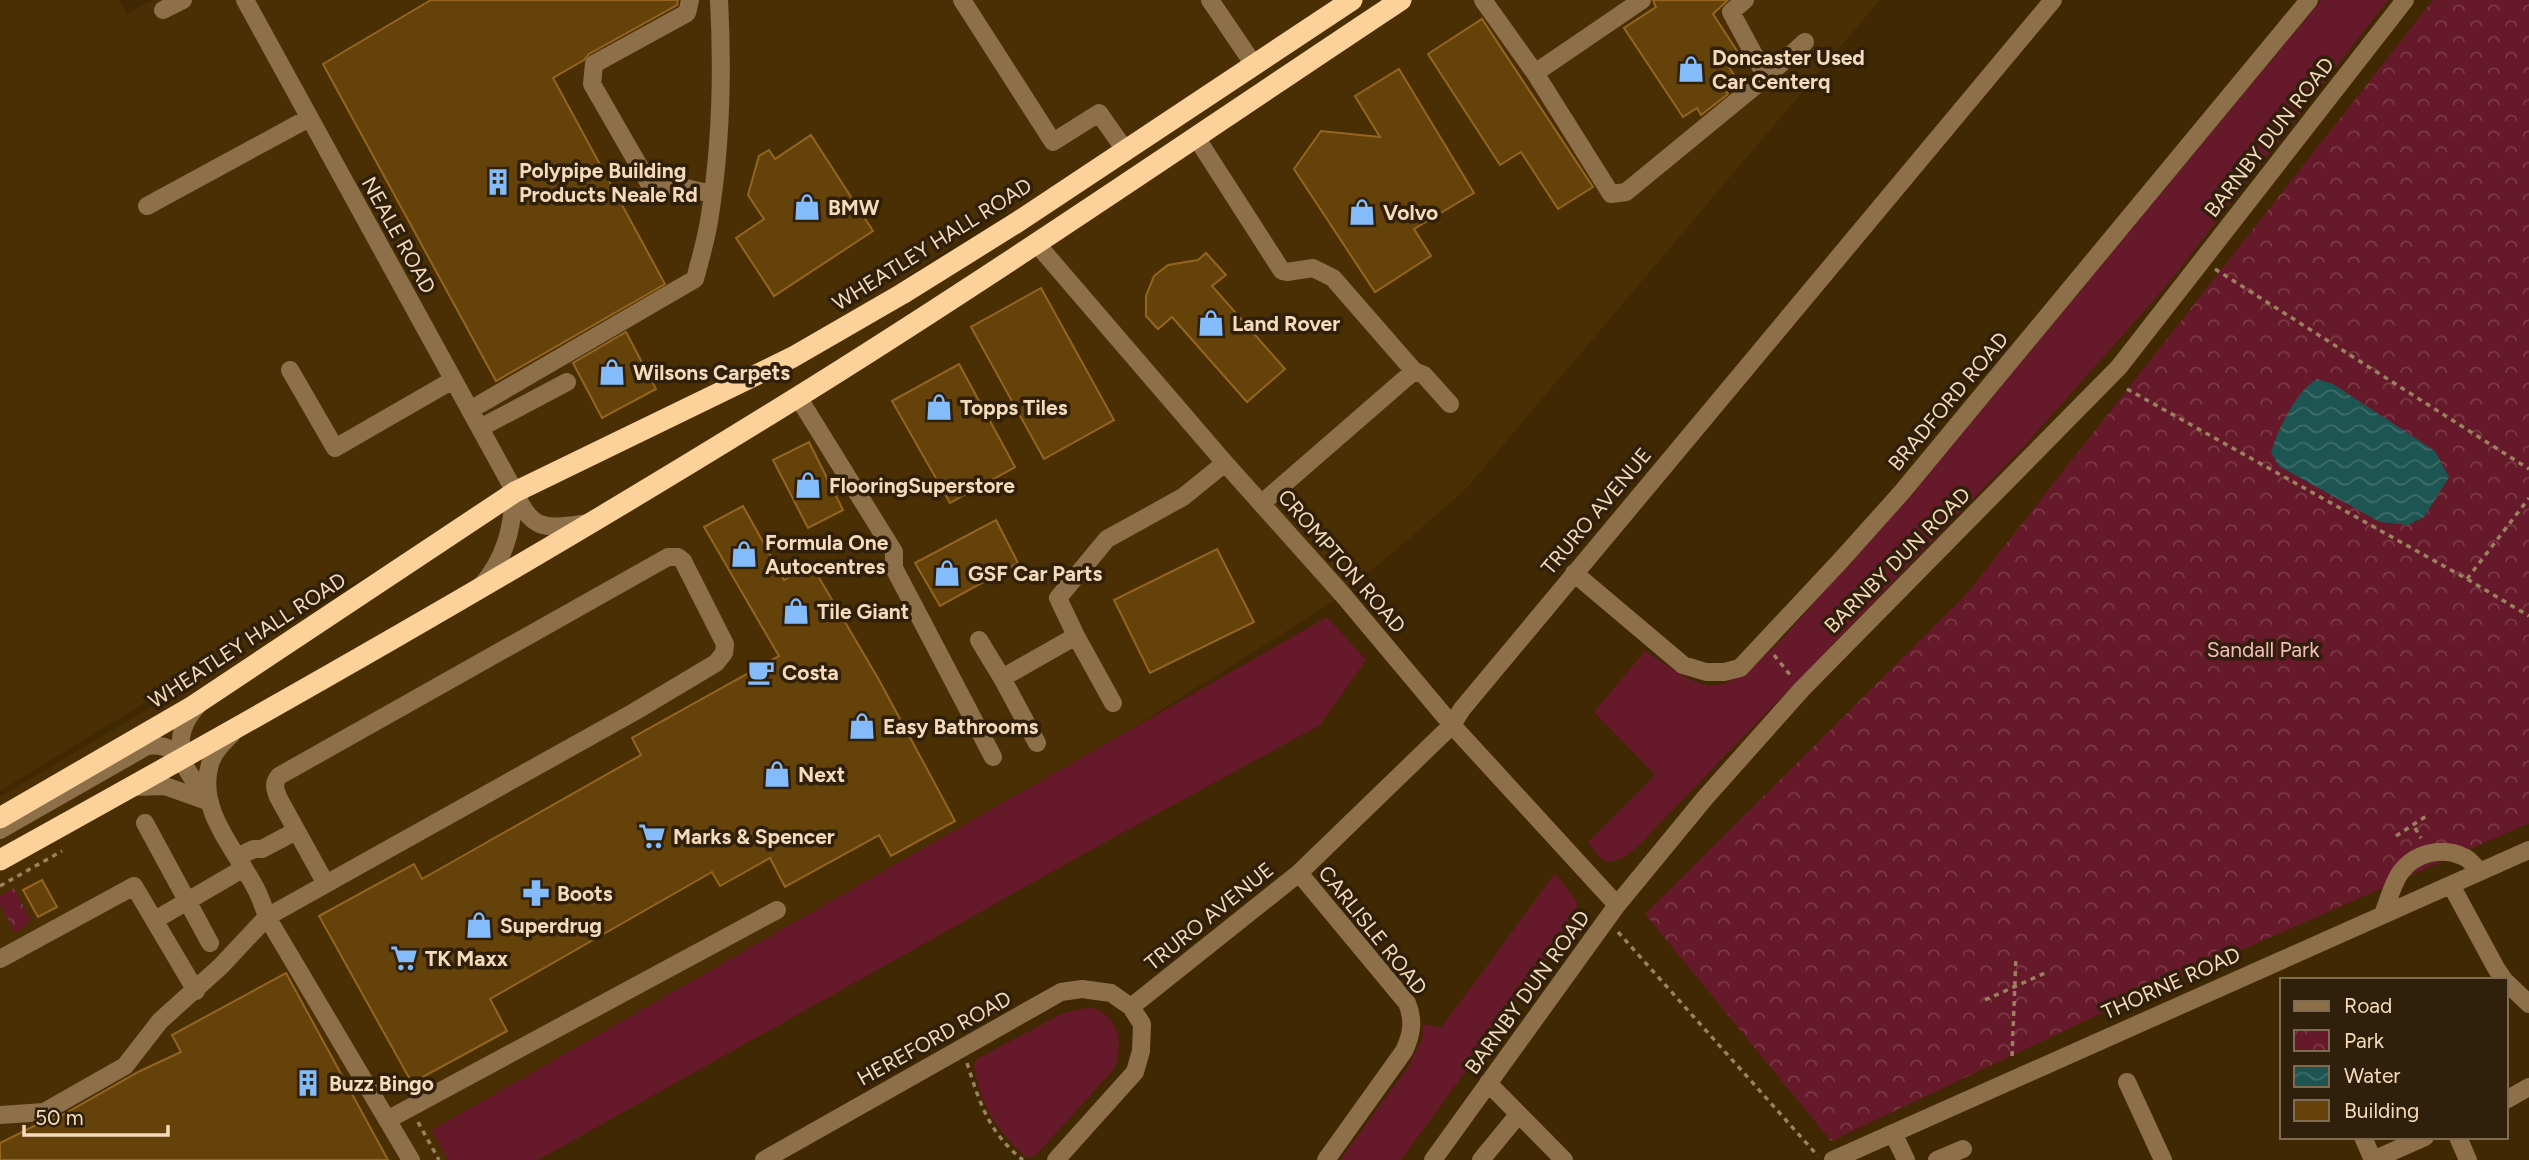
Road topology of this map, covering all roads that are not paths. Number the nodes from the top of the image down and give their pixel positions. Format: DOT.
graph roads {
  1 [pos="183,0"];
  2 [pos="245,0"];
  3 [pos="690,0"];
  4 [pos="719,0"];
  5 [pos="962,0"];
  6 [pos="1210,0"];
  7 [pos="1352,0"];
  8 [pos="1401,0"];
  9 [pos="1483,0"];
  10 [pos="1642,0"];
  11 [pos="1745,0"];
  12 [pos="2053,0"];
  13 [pos="2309,0"];
  14 [pos="2405,0"];
  15 [pos="163,10"];
  16 [pos="1805,42"];
  17 [pos="1254,65"];
  18 [pos="1535,72"];
  19 [pos="1766,77"];
  20 [pos="309,118"];
  21 [pos="1196,137"];
  22 [pos="1125,150"];
  23 [pos="712,194"];
  24 [pos="147,206"];
  25 [pos="1037,243"];
  26 [pos="290,370"];
  27 [pos="1414,371"];
  28 [pos="453,380"];
  29 [pos="567,382"];
  30 [pos="798,397"];
  31 [pos="1450,404"];
  32 [pos="470,410"];
  33 [pos="480,428"];
  34 [pos="1225,463"];
  35 [pos="514,492"];
  36 [pos="1262,503"];
  37 [pos="594,522"];
  38 [pos="1574,573"];
  39 [pos="477,590"];
  40 [pos="1076,636"];
  41 [pos="979,640"];
  42 [pos="1002,678"];
  43 [pos="202,700"];
  44 [pos="1113,703"];
  45 [pos="242,724"];
  46 [pos="1452,725"];
  47 [pos="1037,743"];
  48 [pos="993,757"];
  49 [pos="181,759"];
  50 [pos="130,788"];
  51 [pos="211,802"];
  52 [pos="0,818"];
  53 [pos="145,823"];
  54 [pos="0,830"];
  55 [pos="296,831"];
  56 [pos="2529,850"];
  57 [pos="0,860"];
  58 [pos="241,862"];
  59 [pos="2480,872"];
  60 [pos="1299,873"];
  61 [pos="326,884"];
  62 [pos="2451,885"];
  63 [pos="187,901"];
  64 [pos="778,910"];
  65 [pos="1612,913"];
  66 [pos="2383,915"];
  67 [pos="267,917"];
  68 [pos="155,920"];
  69 [pos="210,943"];
  70 [pos="0,959"];
  71 [pos="2503,978"];
  72 [pos="2508,984"];
  73 [pos="196,991"];
  74 [pos="2529,1004"];
  75 [pos="1131,1007"];
  76 [pos="1489,1083"];
  77 [pos="2127,1083"];
  78 [pos="2529,1087"];
  79 [pos="2508,1099"];
  80 [pos="0,1115"];
  81 [pos="1518,1115"];
  82 [pos="389,1119"];
  83 [pos="1893,1133"];
  84 [pos="2364,1139"];
  85 [pos="2420,1139"];
  86 [pos="2459,1139"];
  87 [pos="1963,1149"];
  88 [pos="411,1160"];
  89 [pos="764,1160"];
  90 [pos="1056,1160"];
  91 [pos="1326,1160"];
  92 [pos="1433,1160"];
  93 [pos="1482,1160"];
  94 [pos="1564,1160"];
  95 [pos="1833,1160"];
  96 [pos="1906,1160"];
  97 [pos="1937,1160"];
  98 [pos="2163,1160"];
  99 [pos="2373,1160"];
  100 [pos="2468,1160"];
  1 -- 15 [label="street"];
  2 -- 20 [label="street, NEALE ROAD"];
  3 -- 23 [label="street"];
  4 -- 23 [label="street"];
  5 -- 22 [label="street"];
  6 -- 17 [label="street"];
  7 -- 17 [label="highway, WHEATLEY HALL ROAD"];
  8 -- 21 [label="highway"];
  9 -- 18 [label="street"];
  10 -- 18 [label="street"];
  11 -- 19 [label="street"];
  12 -- 38 [label="street, TRURO AVENUE"];
  13 -- 38 [label="street, BRADFORD ROAD"];
  14 -- 65 [label="street, BARNBY DUN ROAD"];
  16 -- 19 [label="street"];
  17 -- 22 [label="highway, WHEATLEY HALL ROAD"];
  18 -- 19 [label="street"];
  20 -- 24 [label="street"];
  20 -- 28 [label="street, NEALE ROAD"];
  21 -- 25 [label="highway"];
  21 -- 27 [label="street"];
  22 -- 35 [label="highway, WHEATLEY HALL ROAD"];
  23 -- 32 [label="street"];
  25 -- 30 [label="highway"];
  25 -- 34 [label="street, CROMPTON ROAD"];
  26 -- 28 [label="street"];
  27 -- 31 [label="street"];
  27 -- 36 [label="street"];
  28 -- 32 [label="street, NEALE ROAD"];
  29 -- 33 [label="street"];
  30 -- 37 [label="highway"];
  30 -- 48 [label="street"];
  32 -- 33 [label="street, NEALE ROAD"];
  33 -- 35 [label="street, NEALE ROAD"];
  34 -- 36 [label="street, CROMPTON ROAD"];
  34 -- 40 [label="street"];
  35 -- 37 [label="street"];
  35 -- 39 [label="street"];
  35 -- 43 [label="highway, WHEATLEY HALL ROAD"];
  36 -- 46 [label="street, CROMPTON ROAD"];
  37 -- 39 [label="highway"];
  38 -- 46 [label="street, TRURO AVENUE"];
  39 -- 45 [label="highway"];
  40 -- 42 [label="street"];
  40 -- 44 [label="street"];
  41 -- 42 [label="street"];
  42 -- 47 [label="street"];
  43 -- 49 [label="street"];
  43 -- 52 [label="highway, WHEATLEY HALL ROAD"];
  45 -- 49 [label="highway"];
  45 -- 51 [label="street"];
  46 -- 60 [label="street, TRURO AVENUE"];
  46 -- 65 [label="street, CROMPTON ROAD"];
  49 -- 50 [label="highway"];
  49 -- 51 [label="street"];
  49 -- 54 [label="street"];
  50 -- 51 [label="street"];
  50 -- 57 [label="highway"];
  51 -- 58 [label="street"];
  53 -- 63 [label="street"];
  55 -- 58 [label="street"];
  55 -- 61 [label="street"];
  55 -- 61 [label="street"];
  56 -- 59 [label="street, THORNE ROAD"];
  58 -- 63 [label="street"];
  58 -- 67 [label="street"];
  59 -- 62 [label="street, THORNE ROAD"];
  59 -- 66 [label="street"];
  60 -- 75 [label="street, TRURO AVENUE"];
  60 -- 91 [label="street, CARLISLE ROAD"];
  61 -- 67 [label="street"];
  62 -- 66 [label="street, THORNE ROAD"];
  62 -- 71 [label="street"];
  63 -- 68 [label="street"];
  63 -- 69 [label="street"];
  64 -- 82 [label="street"];
  65 -- 76 [label="street, BARNBY DUN ROAD"];
  66 -- 83 [label="street, THORNE ROAD"];
  67 -- 73 [label="street"];
  67 -- 82 [label="street"];
  68 -- 70 [label="street"];
  68 -- 73 [label="street"];
  72 -- 74 [label="street"];
  73 -- 80 [label="street"];
  75 -- 89 [label="street, HEREFORD ROAD"];
  75 -- 90 [label="street"];
  76 -- 81 [label="street"];
  76 -- 92 [label="street, BARNBY DUN ROAD"];
  77 -- 98 [label="street"];
  78 -- 79 [label="street"];
  81 -- 93 [label="street"];
  81 -- 94 [label="street"];
  82 -- 88 [label="street"];
  83 -- 95 [label="street, THORNE ROAD"];
  83 -- 96 [label="street"];
  84 -- 99 [label="street"];
  85 -- 99 [label="street"];
  86 -- 100 [label="street"];
  87 -- 97 [label="street"];
}
